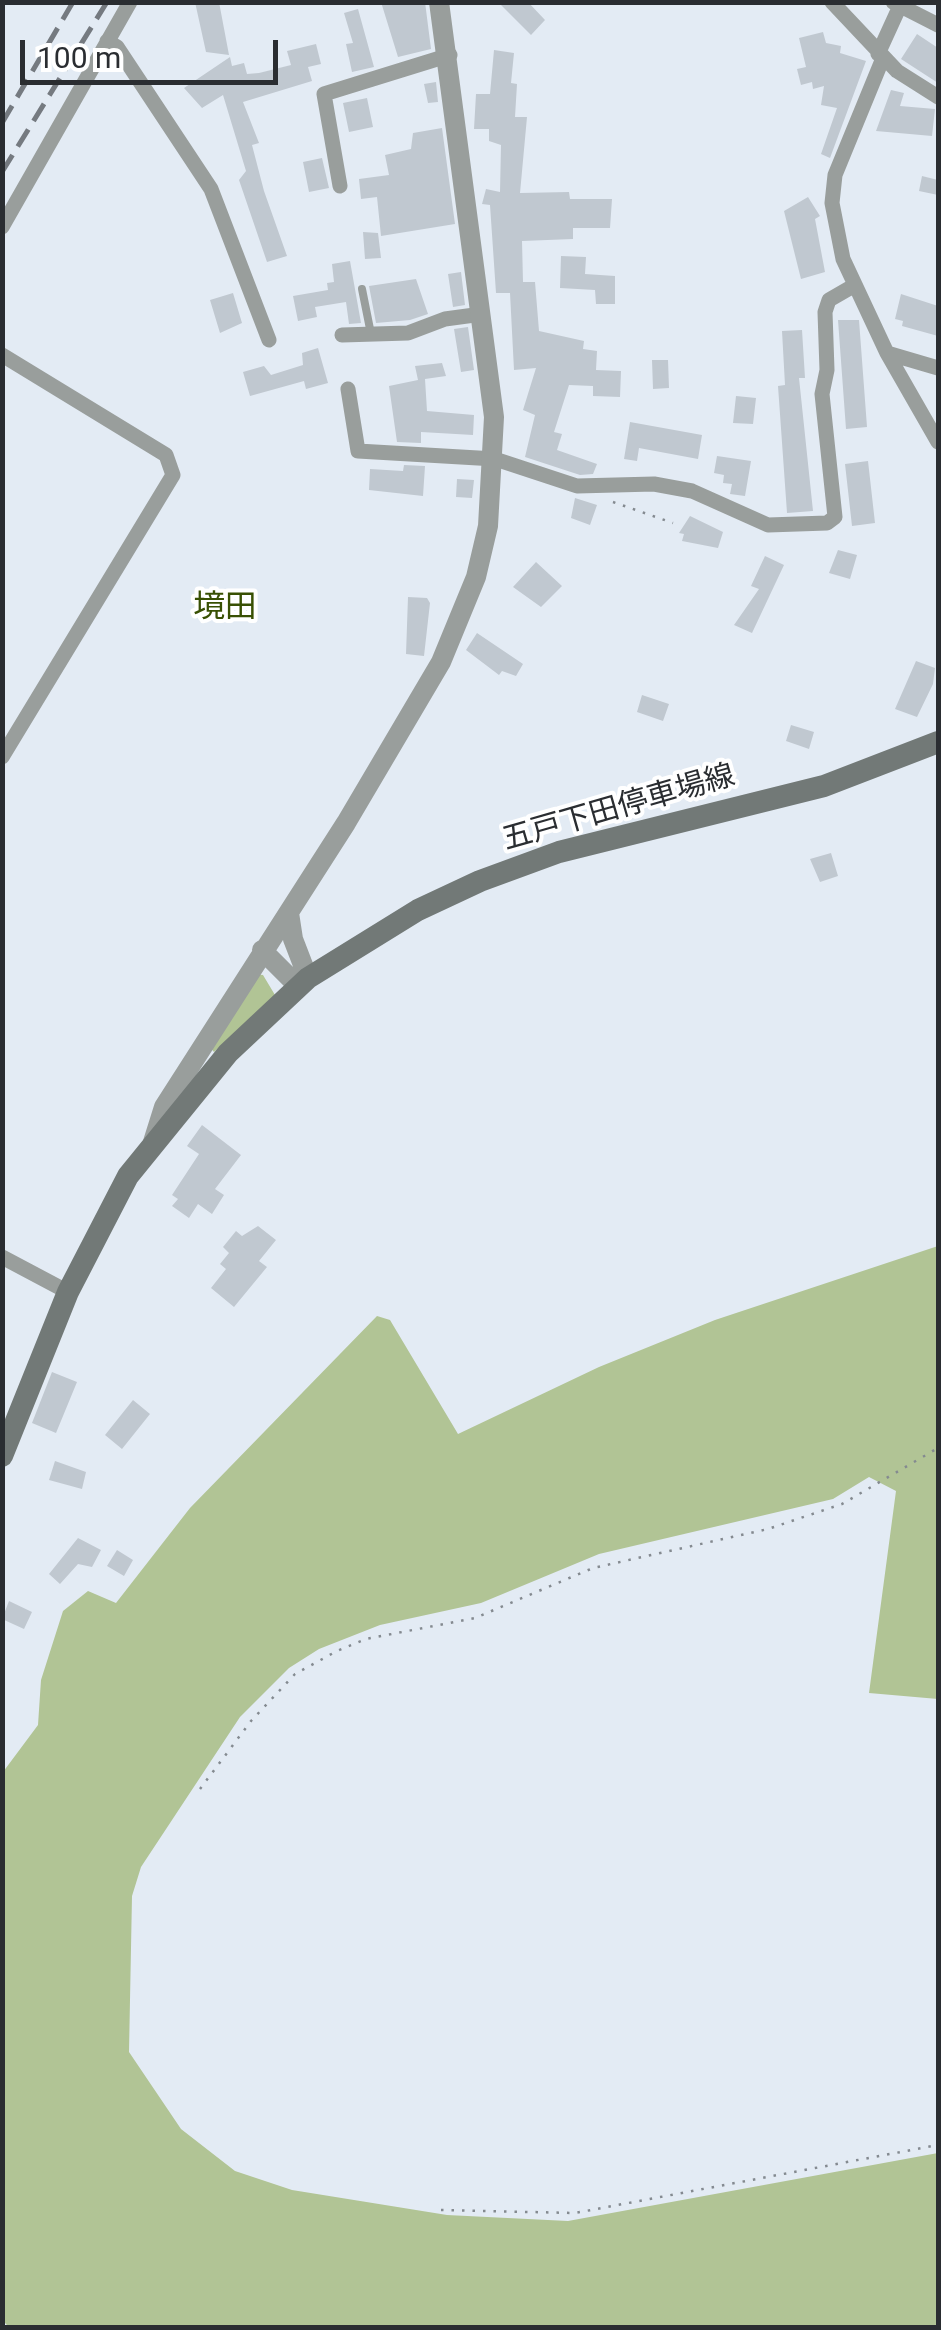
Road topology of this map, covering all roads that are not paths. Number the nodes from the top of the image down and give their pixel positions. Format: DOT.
graph roads {
  1 [pos="130,2"];
  2 [pos="832,2"];
  3 [pos="443,4"];
  4 [pos="896,5"];
  5 [pos="938,25"];
  6 [pos="106,41"];
  7 [pos="450,55"];
  8 [pos="880,56"];
  9 [pos="938,97"];
  10 [pos="340,186"];
  11 [pos="2,227"];
  12 [pos="855,285"];
  13 [pos="362,289"];
  14 [pos="482,314"];
  15 [pos="371,334"];
  16 [pos="342,335"];
  17 [pos="269,340"];
  18 [pos="887,353"];
  19 [pos="2,355"];
  20 [pos="938,368"];
  21 [pos="348,389"];
  22 [pos="938,442"];
  23 [pos="495,459"];
  24 [pos="938,742"];
  25 [pos="2,757"];
  26 [pos="289,914"];
  27 [pos="262,950"];
  28 [pos="303,982"];
  29 [pos="153,1143"];
  30 [pos="2,1257"];
  31 [pos="68,1292"];
  32 [pos="2,1456"];
  1 -- 6 [label="street"];
  2 -- 8 [label="street"];
  3 -- 7 [label="street"];
  4 -- 5 [label="street"];
  4 -- 8 [label="street"];
  6 -- 11 [label="street"];
  6 -- 17 [label="street"];
  7 -- 10 [label="street"];
  7 -- 14 [label="street"];
  8 -- 9 [label="street"];
  8 -- 12 [label="street"];
  12 -- 18 [label="street"];
  12 -- 23 [label="street"];
  13 -- 15 [label="lane"];
  14 -- 15 [label="street"];
  14 -- 23 [label="street"];
  15 -- 16 [label="street"];
  18 -- 20 [label="street"];
  18 -- 22 [label="street"];
  19 -- 25 [label="street"];
  21 -- 23 [label="street"];
  23 -- 26 [label="street"];
  24 -- 28 [label="main road, 五戸下田停車場線"];
  26 -- 27 [label="street"];
  26 -- 28 [label="street"];
  27 -- 28 [label="street"];
  27 -- 29 [label="street"];
  28 -- 29 [label="main road, 五戸下田停車場線"];
  29 -- 31 [label="main road, 五戸下田停車場線"];
  30 -- 31 [label="street"];
  31 -- 32 [label="main road, 五戸下田停車場線"];
}
